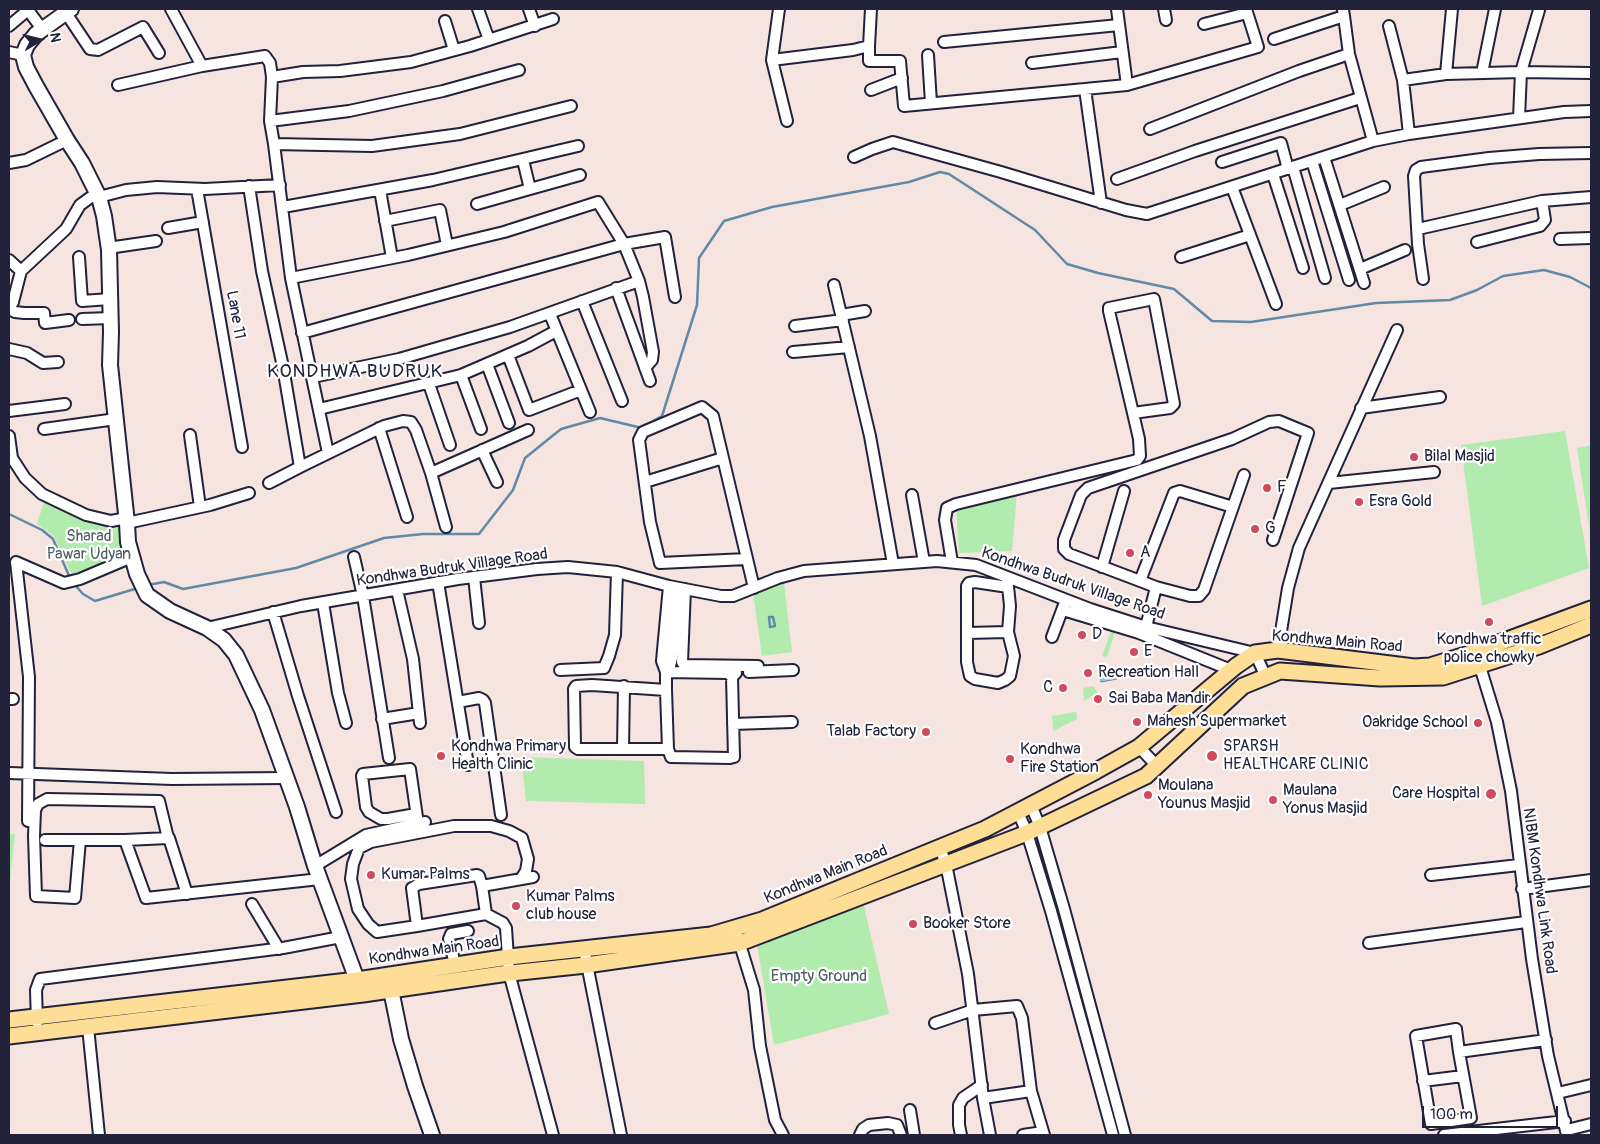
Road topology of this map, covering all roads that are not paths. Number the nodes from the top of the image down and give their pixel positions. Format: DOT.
graph roads {
  1 [pos="170,9"];
  2 [pos="478,9"];
  3 [pos="529,9"];
  4 [pos="779,9"];
  5 [pos="871,9"];
  6 [pos="1117,9"];
  7 [pos="1164,9"];
  8 [pos="1452,9"];
  9 [pos="1495,9"];
  10 [pos="1539,10"];
  11 [pos="69,11"];
  12 [pos="1246,11"];
  13 [pos="1344,12"];
  14 [pos="553,19"];
  15 [pos="1166,20"];
  16 [pos="445,21"];
  17 [pos="1204,24"];
  18 [pos="1118,25"];
  19 [pos="9,26"];
  20 [pos="535,26"];
  21 [pos="1389,26"];
  22 [pos="42,29"];
  23 [pos="1274,39"];
  24 [pos="489,40"];
  25 [pos="944,42"];
  26 [pos="869,46"];
  27 [pos="454,50"];
  28 [pos="1122,52"];
  29 [pos="16,53"];
  30 [pos="159,53"];
  31 [pos="928,54"];
  32 [pos="1349,54"];
  33 [pos="772,60"];
  34 [pos="1032,63"];
  35 [pos="202,66"];
  36 [pos="519,70"];
  37 [pos="1520,72"];
  38 [pos="1482,73"];
  39 [pos="1591,73"];
  40 [pos="1446,74"];
  41 [pos="272,77"];
  42 [pos="902,78"];
  43 [pos="1403,80"];
  44 [pos="118,85"];
  45 [pos="1127,85"];
  46 [pos="871,90"];
  47 [pos="1085,90"];
  48 [pos="1360,98"];
  49 [pos="931,103"];
  50 [pos="571,106"];
  51 [pos="1591,111"];
  52 [pos="1519,118"];
  53 [pos="270,121"];
  54 [pos="787,121"];
  55 [pos="1150,129"];
  56 [pos="1409,134"];
  57 [pos="67,140"];
  58 [pos="1374,141"];
  59 [pos="274,144"];
  60 [pos="578,146"];
  61 [pos="1591,153"];
  62 [pos="854,157"];
  63 [pos="1324,157"];
  64 [pos="523,160"];
  65 [pos="1312,161"];
  66 [pos="1222,162"];
  67 [pos="9,163"];
  68 [pos="1290,168"];
  69 [pos="1273,174"];
  70 [pos="580,175"];
  71 [pos="1117,179"];
  72 [pos="280,185"];
  73 [pos="249,186"];
  74 [pos="1232,187"];
  75 [pos="1384,187"];
  76 [pos="197,189"];
  77 [pos="530,189"];
  78 [pos="380,190"];
  79 [pos="99,197"];
  80 [pos="1591,197"];
  81 [pos="1542,201"];
  82 [pos="1101,203"];
  83 [pos="477,204"];
  84 [pos="1340,205"];
  85 [pos="283,207"];
  86 [pos="385,221"];
  87 [pos="203,222"];
  88 [pos="168,228"];
  89 [pos="1418,229"];
  90 [pos="1250,235"];
  91 [pos="1591,238"];
  92 [pos="1560,239"];
  93 [pos="156,241"];
  94 [pos="1477,242"];
  95 [pos="624,244"];
  96 [pos="447,246"];
  97 [pos="108,248"];
  98 [pos="1405,250"];
  99 [pos="79,257"];
  100 [pos="1181,257"];
  101 [pos="392,258"];
  102 [pos="9,260"];
  103 [pos="1303,268"];
  104 [pos="1360,269"];
  105 [pos="21,271"];
  106 [pos="291,278"];
  107 [pos="1325,278"];
  108 [pos="1423,279"];
  109 [pos="639,280"];
  110 [pos="1349,280"];
  111 [pos="1364,283"];
  112 [pos="834,284"];
  113 [pos="616,288"];
  114 [pos="675,297"];
  115 [pos="110,299"];
  116 [pos="582,301"];
  117 [pos="1276,304"];
  118 [pos="9,309"];
  119 [pos="866,311"];
  120 [pos="550,314"];
  121 [pos="111,318"];
  122 [pos="842,318"];
  123 [pos="69,320"];
  124 [pos="82,320"];
  125 [pos="795,326"];
  126 [pos="1397,330"];
  127 [pos="556,331"];
  128 [pos="302,333"];
  129 [pos="849,347"];
  130 [pos="9,349"];
  131 [pos="793,352"];
  132 [pos="508,355"];
  133 [pos="58,362"];
  134 [pos="487,364"];
  135 [pos="645,368"];
  136 [pos="461,375"];
  137 [pos="313,377"];
  138 [pos="650,382"];
  139 [pos="429,384"];
  140 [pos="581,390"];
  141 [pos="1440,397"];
  142 [pos="622,401"];
  143 [pos="65,404"];
  144 [pos="1361,408"];
  145 [pos="319,409"];
  146 [pos="9,411"];
  147 [pos="590,412"];
  148 [pos="1133,412"];
  149 [pos="116,419"];
  150 [pos="509,423"];
  151 [pos="379,428"];
  152 [pos="44,429"];
  153 [pos="481,429"];
  154 [pos="528,430"];
  155 [pos="190,435"];
  156 [pos="9,436"];
  157 [pos="450,445"];
  158 [pos="242,447"];
  159 [pos="482,450"];
  160 [pos="328,453"];
  161 [pos="723,458"];
  162 [pos="10,459"];
  163 [pos="300,467"];
  164 [pos="1434,472"];
  165 [pos="431,473"];
  166 [pos="1244,475"];
  167 [pos="497,482"];
  168 [pos="645,482"];
  169 [pos="269,483"];
  170 [pos="1329,483"];
  171 [pos="1124,491"];
  172 [pos="249,493"];
  173 [pos="912,495"];
  174 [pos="200,507"];
  175 [pos="1233,507"];
  176 [pos="407,518"];
  177 [pos="127,520"];
  178 [pos="446,527"];
  179 [pos="1274,540"];
  180 [pos="132,557"];
  181 [pos="354,557"];
  182 [pos="747,559"];
  183 [pos="924,562"];
  184 [pos="952,562"];
  185 [pos="893,564"];
  186 [pos="1102,567"];
  187 [pos="617,572"];
  188 [pos="474,577"];
  189 [pos="1140,581"];
  190 [pos="438,582"];
  191 [pos="1007,582"];
  192 [pos="1156,587"];
  193 [pos="677,588"];
  194 [pos="754,588"];
  195 [pos="397,590"];
  196 [pos="363,596"];
  197 [pos="323,603"];
  198 [pos="1064,605"];
  199 [pos="1591,608"];
  200 [pos="274,612"];
  201 [pos="479,623"];
  202 [pos="1591,624"];
  203 [pos="1146,627"];
  204 [pos="207,628"];
  205 [pos="1008,632"];
  206 [pos="967,633"];
  207 [pos="1052,637"];
  208 [pos="1278,650"];
  209 [pos="1255,653"];
  210 [pos="1477,659"];
  211 [pos="758,666"];
  212 [pos="560,670"];
  213 [pos="793,670"];
  214 [pos="1231,670"];
  215 [pos="666,672"];
  216 [pos="732,672"];
  217 [pos="1266,677"];
  218 [pos="624,686"];
  219 [pos="666,690"];
  220 [pos="458,702"];
  221 [pos="382,719"];
  222 [pos="792,722"];
  223 [pos="346,723"];
  224 [pos="733,724"];
  225 [pos="1139,746"];
  226 [pos="623,749"];
  227 [pos="668,749"];
  228 [pos="388,758"];
  229 [pos="468,764"];
  230 [pos="1157,766"];
  231 [pos="9,773"];
  232 [pos="30,774"];
  233 [pos="286,778"];
  234 [pos="1025,809"];
  235 [pos="336,812"];
  236 [pos="501,815"];
  237 [pos="419,820"];
  238 [pos="28,821"];
  239 [pos="1034,830"];
  240 [pos="168,838"];
  241 [pos="962,839"];
  242 [pos="45,840"];
  243 [pos="80,840"];
  244 [pos="125,840"];
  245 [pos="940,848"];
  246 [pos="968,856"];
  247 [pos="946,864"];
  248 [pos="1519,865"];
  249 [pos="318,873"];
  250 [pos="1431,876"];
  251 [pos="533,877"];
  252 [pos="521,879"];
  253 [pos="1591,880"];
  254 [pos="482,886"];
  255 [pos="1522,889"];
  256 [pos="187,894"];
  257 [pos="252,904"];
  258 [pos="486,914"];
  259 [pos="1526,922"];
  260 [pos="417,926"];
  261 [pos="735,928"];
  262 [pos="468,931"];
  263 [pos="341,937"];
  264 [pos="740,943"];
  265 [pos="1369,943"];
  266 [pos="279,949"];
  267 [pos="584,949"];
  268 [pos="508,958"];
  269 [pos="455,965"];
  270 [pos="586,965"];
  271 [pos="510,973"];
  272 [pos="388,975"];
  273 [pos="357,980"];
  274 [pos="391,990"];
  275 [pos="973,1010"];
  276 [pos="36,1016"];
  277 [pos="9,1020"];
  278 [pos="935,1023"];
  279 [pos="88,1026"];
  280 [pos="37,1033"];
  281 [pos="9,1036"];
  282 [pos="1546,1040"];
  283 [pos="1459,1052"];
  284 [pos="1463,1076"];
  285 [pos="1424,1081"];
  286 [pos="982,1085"];
  287 [pos="1591,1085"];
  288 [pos="1031,1091"];
  289 [pos="1558,1093"];
  290 [pos="983,1098"];
  291 [pos="910,1110"];
  292 [pos="1591,1124"];
  293 [pos="1566,1129"];
  294 [pos="1043,1133"];
  295 [pos="99,1135"];
  296 [pos="432,1135"];
  297 [pos="553,1135"];
  298 [pos="621,1135"];
  299 [pos="783,1135"];
  300 [pos="860,1135"];
  301 [pos="901,1135"];
  302 [pos="914,1135"];
  303 [pos="961,1135"];
  304 [pos="990,1135"];
  305 [pos="1022,1135"];
  306 [pos="1113,1135"];
  307 [pos="1125,1135"];
  308 [pos="1444,1135"];
  1 -- 35 [label="street"];
  2 -- 24 [label="street"];
  3 -- 20 [label="street"];
  4 -- 33 [label="street"];
  5 -- 26 [label="street"];
  6 -- 18 [label="street"];
  7 -- 15 [label="street"];
  8 -- 40 [label="street"];
  9 -- 38 [label="street"];
  10 -- 37 [label="street"];
  11 -- 22 [label="street"];
  11 -- 30 [label="street"];
  12 -- 17 [label="street"];
  12 -- 45 [label="street"];
  13 -- 23 [label="street"];
  13 -- 32 [label="street"];
  14 -- 20 [label="street"];
  16 -- 27 [label="street"];
  18 -- 25 [label="street"];
  18 -- 28 [label="street"];
  19 -- 22 [label="street"];
  20 -- 24 [label="street"];
  21 -- 43 [label="street"];
  22 -- 29 [label="street"];
  24 -- 27 [label="street"];
  26 -- 33 [label="street"];
  26 -- 42 [label="street"];
  27 -- 41 [label="street"];
  28 -- 34 [label="street"];
  28 -- 45 [label="street"];
  29 -- 57 [label="street"];
  31 -- 49 [label="street"];
  32 -- 48 [label="street"];
  32 -- 55 [label="street"];
  33 -- 54 [label="street"];
  35 -- 41 [label="street"];
  35 -- 44 [label="street"];
  36 -- 53 [label="street"];
  37 -- 38 [label="street"];
  37 -- 39 [label="street"];
  37 -- 52 [label="street"];
  38 -- 40 [label="street"];
  40 -- 43 [label="street"];
  41 -- 53 [label="street"];
  42 -- 46 [label="street"];
  42 -- 49 [label="street"];
  43 -- 56 [label="street"];
  45 -- 47 [label="street"];
  47 -- 49 [label="street"];
  47 -- 82 [label="street"];
  48 -- 58 [label="street"];
  48 -- 71 [label="street"];
  50 -- 59 [label="street"];
  51 -- 52 [label="street"];
  52 -- 56 [label="street"];
  53 -- 59 [label="street"];
  56 -- 58 [label="street"];
  57 -- 67 [label="street"];
  57 -- 79 [label="street"];
  58 -- 63 [label="street"];
  59 -- 72 [label="street"];
  60 -- 64 [label="street"];
  61 -- 89 [label="street"];
  62 -- 82 [label="street"];
  63 -- 65 [label="street"];
  63 -- 84 [label="street"];
  64 -- 77 [label="street"];
  64 -- 78 [label="street"];
  65 -- 68 [label="street"];
  65 -- 110 [label="street"];
  66 -- 68 [label="street"];
  68 -- 69 [label="street"];
  68 -- 107 [label="street"];
  69 -- 74 [label="street"];
  69 -- 103 [label="street"];
  70 -- 77 [label="street"];
  72 -- 73 [label="street"];
  72 -- 85 [label="street"];
  73 -- 76 [label="street"];
  73 -- 163 [label="street"];
  74 -- 82 [label="street"];
  74 -- 90 [label="street"];
  75 -- 84 [label="street"];
  76 -- 79 [label="street"];
  76 -- 87 [label="street, Lane 11"];
  77 -- 83 [label="street"];
  78 -- 85 [label="street"];
  78 -- 86 [label="street"];
  79 -- 97 [label="street"];
  79 -- 105 [label="street"];
  80 -- 81 [label="street"];
  81 -- 89 [label="street"];
  81 -- 94 [label="street"];
  84 -- 104 [label="street"];
  85 -- 106 [label="street"];
  86 -- 96 [label="street"];
  86 -- 101 [label="street"];
  87 -- 88 [label="street"];
  87 -- 158 [label="street, Lane 11"];
  89 -- 108 [label="street"];
  90 -- 100 [label="street"];
  90 -- 117 [label="street"];
  91 -- 92 [label="street"];
  93 -- 97 [label="street"];
  95 -- 96 [label="street"];
  95 -- 109 [label="street"];
  95 -- 114 [label="street"];
  95 -- 128 [label="street"];
  96 -- 101 [label="street"];
  97 -- 115 [label="street"];
  98 -- 104 [label="street"];
  99 -- 115 [label="street"];
  101 -- 106 [label="street"];
  102 -- 105 [label="street"];
  104 -- 111 [label="street"];
  105 -- 118 [label="street"];
  106 -- 128 [label="street"];
  109 -- 113 [label="street"];
  109 -- 135 [label="street"];
  112 -- 122 [label="street"];
  113 -- 116 [label="street"];
  113 -- 135 [label="street"];
  115 -- 121 [label="street"];
  116 -- 120 [label="street"];
  116 -- 142 [label="street"];
  118 -- 123 [label="street"];
  119 -- 122 [label="street"];
  120 -- 127 [label="street"];
  120 -- 137 [label="street"];
  121 -- 124 [label="street"];
  121 -- 149 [label="street"];
  122 -- 125 [label="street"];
  122 -- 129 [label="street"];
  126 -- 144 [label="street"];
  127 -- 132 [label="street"];
  127 -- 140 [label="street"];
  128 -- 137 [label="street"];
  129 -- 131 [label="street"];
  129 -- 185 [label="street"];
  130 -- 133 [label="street"];
  132 -- 134 [label="street"];
  132 -- 140 [label="street"];
  134 -- 136 [label="street"];
  134 -- 150 [label="street"];
  135 -- 138 [label="street"];
  136 -- 139 [label="street"];
  136 -- 153 [label="street"];
  137 -- 145 [label="street"];
  139 -- 145 [label="street"];
  139 -- 157 [label="street"];
  140 -- 147 [label="street"];
  141 -- 144 [label="street"];
  143 -- 146 [label="street"];
  144 -- 170 [label="street"];
  145 -- 160 [label="street"];
  148 -- 148 [label="street"];
  148 -- 184 [label="street"];
  149 -- 152 [label="street"];
  149 -- 177 [label="street"];
  151 -- 160 [label="street"];
  151 -- 165 [label="street"];
  151 -- 176 [label="street"];
  154 -- 159 [label="street"];
  155 -- 174 [label="street"];
  156 -- 162 [label="street"];
  159 -- 165 [label="street"];
  159 -- 167 [label="street"];
  160 -- 163 [label="street"];
  161 -- 168 [label="street"];
  161 -- 168 [label="street"];
  161 -- 182 [label="street"];
  162 -- 177 [label="street"];
  163 -- 169 [label="street"];
  164 -- 170 [label="street"];
  165 -- 178 [label="street"];
  166 -- 175 [label="street"];
  168 -- 182 [label="street"];
  170 -- 208 [label="street"];
  171 -- 186 [label="street"];
  172 -- 174 [label="street"];
  173 -- 183 [label="street"];
  174 -- 177 [label="street"];
  175 -- 189 [label="street"];
  175 -- 192 [label="street"];
  177 -- 180 [label="street"];
  179 -- 186 [label="street"];
  180 -- 204 [label="street"];
  180 -- 232 [label="street"];
  181 -- 196 [label="street"];
  182 -- 194 [label="street"];
  183 -- 184 [label="street, Kondhwa Budruk Village Road"];
  183 -- 185 [label="street, Kondhwa Budruk Village Road"];
  184 -- 191 [label="street, Kondhwa Budruk Village Road"];
  185 -- 194 [label="street, Kondhwa Budruk Village Road"];
  186 -- 189 [label="street"];
  187 -- 188 [label="street, Kondhwa Budruk Village Road"];
  187 -- 193 [label="street, Kondhwa Budruk Village Road"];
  187 -- 212 [label="street"];
  188 -- 190 [label="street, Kondhwa Budruk Village Road"];
  188 -- 201 [label="street"];
  189 -- 192 [label="street"];
  190 -- 195 [label="street, Kondhwa Budruk Village Road"];
  190 -- 220 [label="street"];
  191 -- 198 [label="street, Kondhwa Budruk Village Road"];
  191 -- 205 [label="street"];
  191 -- 206 [label="street"];
  192 -- 203 [label="street"];
  193 -- 194 [label="street, Kondhwa Budruk Village Road"];
  193 -- 215 [label="street"];
  193 -- 216 [label="street"];
  195 -- 196 [label="street, Kondhwa Budruk Village Road"];
  195 -- 221 [label="street"];
  196 -- 197 [label="street, Kondhwa Budruk Village Road"];
  196 -- 221 [label="street"];
  197 -- 200 [label="street, Kondhwa Budruk Village Road"];
  197 -- 223 [label="street"];
  198 -- 203 [label="street, Kondhwa Budruk Village Road"];
  198 -- 207 [label="street"];
  198 -- 214 [label="street"];
  199 -- 210 [label="main road, Kondhwa Main Road"];
  200 -- 204 [label="street, Kondhwa Budruk Village Road"];
  200 -- 235 [label="street"];
  202 -- 210 [label="main road, Kondhwa Main Road"];
  203 -- 209 [label="street, Kondhwa Budruk Village Road"];
  204 -- 233 [label="street"];
  205 -- 206 [label="street"];
  205 -- 206 [label="street"];
  208 -- 209 [label="main road, Kondhwa Main Road"];
  208 -- 210 [label="main road, Kondhwa Main Road"];
  209 -- 214 [label="main road, Kondhwa Main Road"];
  209 -- 217 [label="street"];
  210 -- 217 [label="main road, Kondhwa Main Road"];
  210 -- 248 [label="street, NIBM Kondhwa Link Road"];
  211 -- 216 [label="street"];
  213 -- 216 [label="street"];
  214 -- 225 [label="main road, Kondhwa Main Road"];
  215 -- 216 [label="street"];
  215 -- 219 [label="street"];
  216 -- 224 [label="street"];
  217 -- 230 [label="main road, Kondhwa Main Road"];
  218 -- 219 [label="street"];
  218 -- 226 [label="street"];
  218 -- 226 [label="street"];
  219 -- 227 [label="street"];
  220 -- 229 [label="street"];
  220 -- 236 [label="street"];
  221 -- 228 [label="street"];
  222 -- 224 [label="street"];
  224 -- 227 [label="street"];
  225 -- 230 [label="street"];
  225 -- 234 [label="main road, Kondhwa Main Road"];
  226 -- 227 [label="street"];
  230 -- 239 [label="main road, Kondhwa Main Road"];
  231 -- 232 [label="street"];
  232 -- 233 [label="street"];
  232 -- 238 [label="street"];
  233 -- 249 [label="street"];
  234 -- 239 [label="street"];
  234 -- 241 [label="main road, Kondhwa Main Road"];
  237 -- 237 [label="street"];
  237 -- 249 [label="street"];
  239 -- 246 [label="main road, Kondhwa Main Road"];
  239 -- 306 [label="street"];
  239 -- 307 [label="street"];
  240 -- 243 [label="street"];
  240 -- 244 [label="street"];
  240 -- 256 [label="street"];
  241 -- 245 [label="main road, Kondhwa Main Road"];
  241 -- 246 [label="street"];
  242 -- 243 [label="street"];
  243 -- 244 [label="street"];
  244 -- 256 [label="street"];
  245 -- 247 [label="street"];
  245 -- 261 [label="main road, Kondhwa Main Road"];
  246 -- 247 [label="main road, Kondhwa Main Road"];
  247 -- 264 [label="main road, Kondhwa Main Road"];
  247 -- 275 [label="street"];
  248 -- 250 [label="street"];
  248 -- 255 [label="street, NIBM Kondhwa Link Road"];
  249 -- 256 [label="street"];
  249 -- 263 [label="street"];
  251 -- 252 [label="street"];
  252 -- 254 [label="street"];
  252 -- 260 [label="street"];
  253 -- 255 [label="street"];
  254 -- 258 [label="street"];
  254 -- 260 [label="street"];
  255 -- 259 [label="street, NIBM Kondhwa Link Road"];
  257 -- 266 [label="street"];
  258 -- 260 [label="street"];
  258 -- 268 [label="street"];
  259 -- 265 [label="street"];
  259 -- 282 [label="street, NIBM Kondhwa Link Road"];
  261 -- 264 [label="street"];
  261 -- 267 [label="main road, Kondhwa Main Road"];
  262 -- 269 [label="street"];
  263 -- 266 [label="street"];
  263 -- 273 [label="street"];
  264 -- 270 [label="main road, Kondhwa Main Road"];
  264 -- 299 [label="street"];
  266 -- 276 [label="street"];
  267 -- 268 [label="main road, Kondhwa Main Road"];
  267 -- 270 [label="street"];
  268 -- 269 [label="main road, Kondhwa Main Road"];
  268 -- 271 [label="street"];
  269 -- 272 [label="main road, Kondhwa Main Road"];
  270 -- 271 [label="main road, Kondhwa Main Road"];
  270 -- 298 [label="street"];
  271 -- 274 [label="main road, Kondhwa Main Road"];
  271 -- 297 [label="street"];
  272 -- 273 [label="main road, Kondhwa Main Road"];
  272 -- 274 [label="street"];
  273 -- 276 [label="main road, Kondhwa Main Road"];
  274 -- 279 [label="main road, Kondhwa Main Road"];
  274 -- 296 [label="street"];
  275 -- 278 [label="street"];
  275 -- 286 [label="street"];
  275 -- 288 [label="street"];
  276 -- 277 [label="main road, Kondhwa Main Road"];
  276 -- 280 [label="street"];
  279 -- 280 [label="main road, Kondhwa Main Road"];
  279 -- 295 [label="street"];
  280 -- 281 [label="main road, Kondhwa Main Road"];
  282 -- 283 [label="street"];
  282 -- 289 [label="street, NIBM Kondhwa Link Road"];
  283 -- 284 [label="street"];
  283 -- 285 [label="street"];
  284 -- 285 [label="street"];
  284 -- 285 [label="street"];
  286 -- 290 [label="street"];
  286 -- 303 [label="street"];
  287 -- 289 [label="street"];
  288 -- 290 [label="street"];
  288 -- 294 [label="street"];
  289 -- 293 [label="street, NIBM Kondhwa Link Road"];
  290 -- 304 [label="street"];
  291 -- 302 [label="street"];
  292 -- 293 [label="street"];
  293 -- 308 [label="street"];
  294 -- 305 [label="street"];
  300 -- 301 [label="street"];
}
